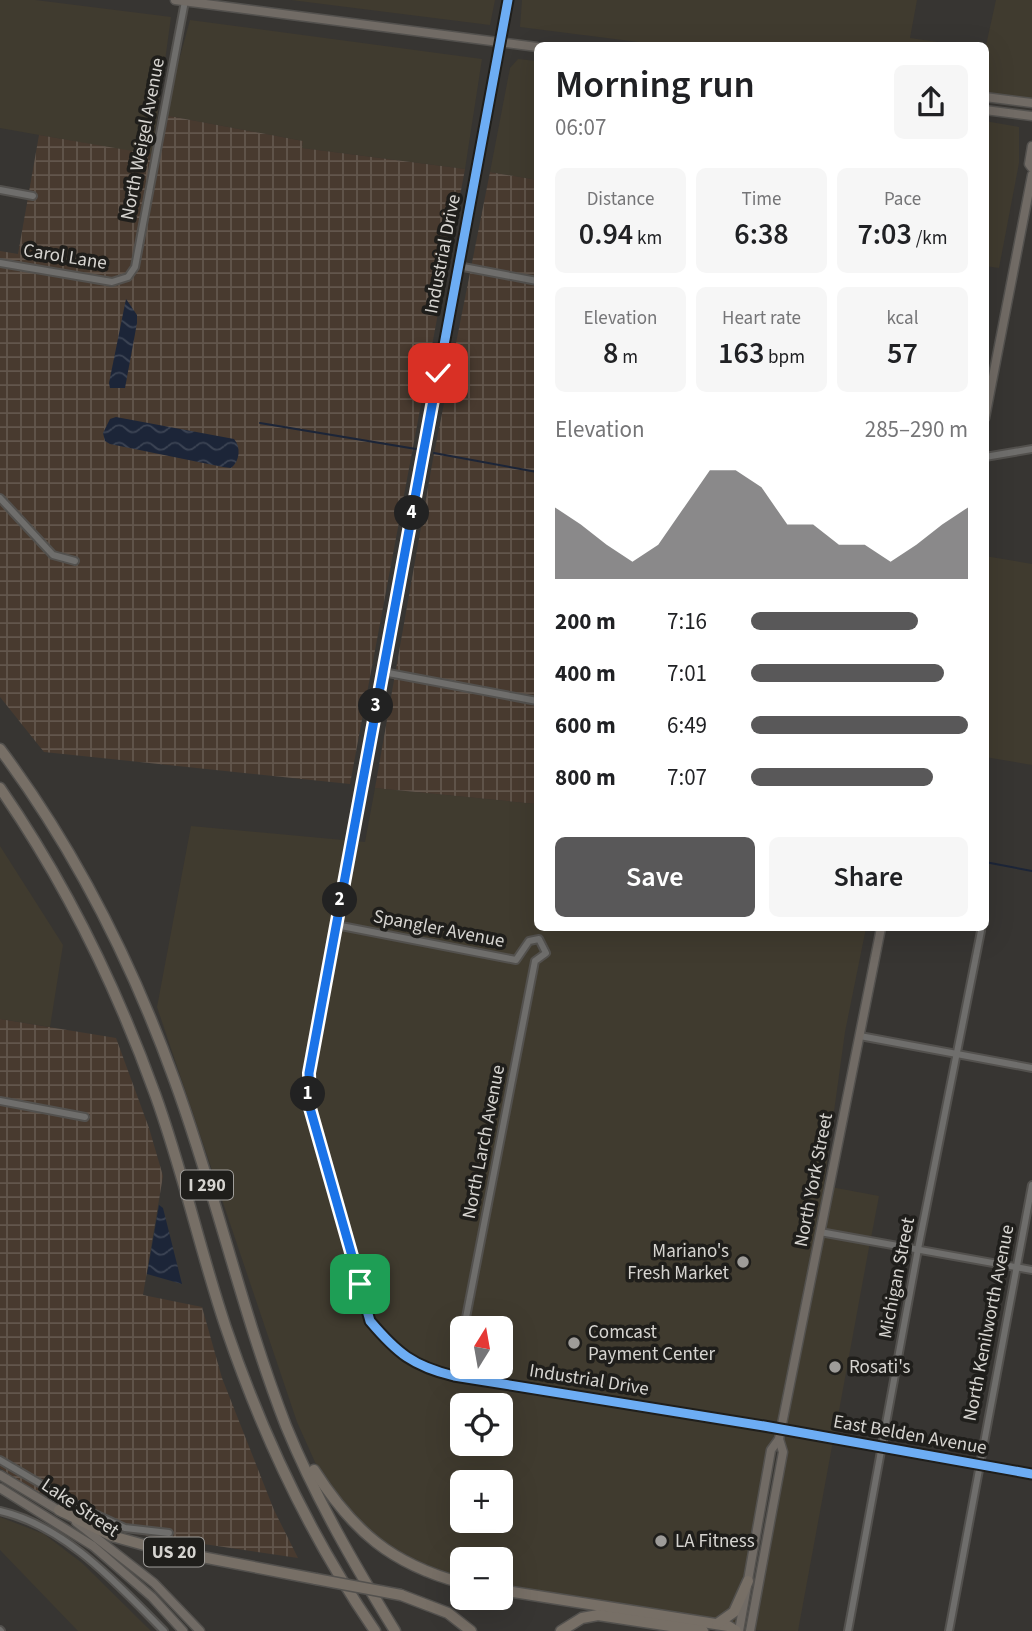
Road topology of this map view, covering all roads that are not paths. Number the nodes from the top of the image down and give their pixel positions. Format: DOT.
graph roads {
  1 [pos="175,0"];
  2 [pos="508,0"];
  3 [pos="185,1"];
  4 [pos="501,42"];
  5 [pos="534,47"];
  6 [pos="989,98"];
  7 [pos="1032,103"];
  8 [pos="989,111"];
  9 [pos="1032,116"];
  10 [pos="1032,146"];
  11 [pos="1032,168"];
  12 [pos="1032,175"];
  13 [pos="0,190"];
  14 [pos="33,196"];
  15 [pos="0,263"];
  16 [pos="458,266"];
  17 [pos="125,278"];
  18 [pos="534,280"];
  19 [pos="989,397"];
  20 [pos="1032,449"];
  21 [pos="989,456"];
  22 [pos="0,498"];
  23 [pos="75,561"];
  24 [pos="383,671"];
  25 [pos="534,700"];
  26 [pos="0,749"];
  27 [pos="0,788"];
  28 [pos="336,925"];
  29 [pos="880,931"];
  30 [pos="981,931"];
  31 [pos="535,961"];
  32 [pos="860,1036"];
  33 [pos="957,1054"];
  34 [pos="1032,1068"];
  35 [pos="0,1101"];
  36 [pos="85,1117"];
  37 [pos="1032,1185"];
  38 [pos="820,1231"];
  39 [pos="918,1249"];
  40 [pos="1015,1267"];
  41 [pos="1032,1270"];
  42 [pos="466,1316"];
  43 [pos="450,1375"];
  44 [pos="473,1379"];
  45 [pos="287,1427"];
  46 [pos="781,1429"];
  47 [pos="779,1439"];
  48 [pos="881,1449"];
  49 [pos="0,1460"];
  50 [pos="979,1465"];
  51 [pos="1032,1474"];
  52 [pos="0,1475"];
  53 [pos="0,1488"];
  54 [pos="59,1510"];
  55 [pos="0,1511"];
  56 [pos="169,1533"];
  57 [pos="450,1579"];
  58 [pos="748,1581"];
  59 [pos="513,1592"];
  60 [pos="716,1624"];
  61 [pos="164,1631"];
  62 [pos="183,1631"];
  63 [pos="200,1631"];
  64 [pos="375,1631"];
  65 [pos="395,1631"];
  66 [pos="471,1631"];
  67 [pos="561,1631"];
  68 [pos="703,1631"];
  69 [pos="735,1631"];
  70 [pos="750,1631"];
  71 [pos="848,1631"];
  72 [pos="949,1631"];
  1 -- 3 [label="main road"];
  2 -- 4 [label="street, Industrial Drive"];
  3 -- 4 [label="main road"];
  3 -- 17 [label="street, North Weigel Avenue"];
  4 -- 5 [label="main road"];
  4 -- 16 [label="street, Industrial Drive"];
  6 -- 7 [label="main road"];
  8 -- 9 [label="main road"];
  10 -- 11 [label="main road"];
  12 -- 19 [label="main road"];
  13 -- 14 [label="street"];
  15 -- 17 [label="street, Carol Lane"];
  16 -- 18 [label="street"];
  16 -- 24 [label="street, Industrial Drive"];
  20 -- 21 [label="street"];
  22 -- 23 [label="street"];
  24 -- 25 [label="street"];
  24 -- 28 [label="street, Industrial Drive"];
  26 -- 45 [label="highway, I 290"];
  27 -- 64 [label="highway, I 290"];
  28 -- 31 [label="street, Spangler Avenue"];
  28 -- 43 [label="street, Industrial Drive"];
  29 -- 32 [label="main road, North York Street"];
  30 -- 33 [label="street, Michigan Street"];
  31 -- 42 [label="street, North Larch Avenue"];
  32 -- 33 [label="street"];
  32 -- 38 [label="main road, North York Street"];
  33 -- 34 [label="street"];
  33 -- 39 [label="street, Michigan Street"];
  35 -- 36 [label="street"];
  37 -- 40 [label="street, North Kenilworth Avenue"];
  38 -- 39 [label="street"];
  38 -- 46 [label="main road, North York Street"];
  39 -- 40 [label="street"];
  39 -- 48 [label="street, Michigan Street"];
  40 -- 41 [label="street"];
  40 -- 50 [label="street, North Kenilworth Avenue"];
  44 -- 46 [label="street, Industrial Drive"];
  45 -- 57 [label="highway"];
  45 -- 65 [label="highway, I 290"];
  46 -- 47 [label="main road, North York Street"];
  46 -- 48 [label="street, East Belden Avenue"];
  47 -- 58 [label="main road, North York Street"];
  47 -- 70 [label="main road, North York Street"];
  48 -- 50 [label="street, East Belden Avenue"];
  48 -- 71 [label="street, Michigan Street"];
  49 -- 56 [label="street"];
  50 -- 51 [label="street, East Belden Avenue"];
  50 -- 72 [label="street, North Kenilworth Avenue"];
  52 -- 54 [label="main road, Lake Street / US 20"];
  53 -- 62 [label="main road, Lake Street / US 20"];
  54 -- 63 [label="main road, Lake Street"];
  54 -- 66 [label="highway, US 20, bridge"];
  55 -- 61 [label="street"];
  58 -- 60 [label="highway"];
  58 -- 69 [label="main road, North York Street"];
  59 -- 60 [label="highway"];
  60 -- 69 [label="highway"];
  67 -- 68 [label="highway"];
}
